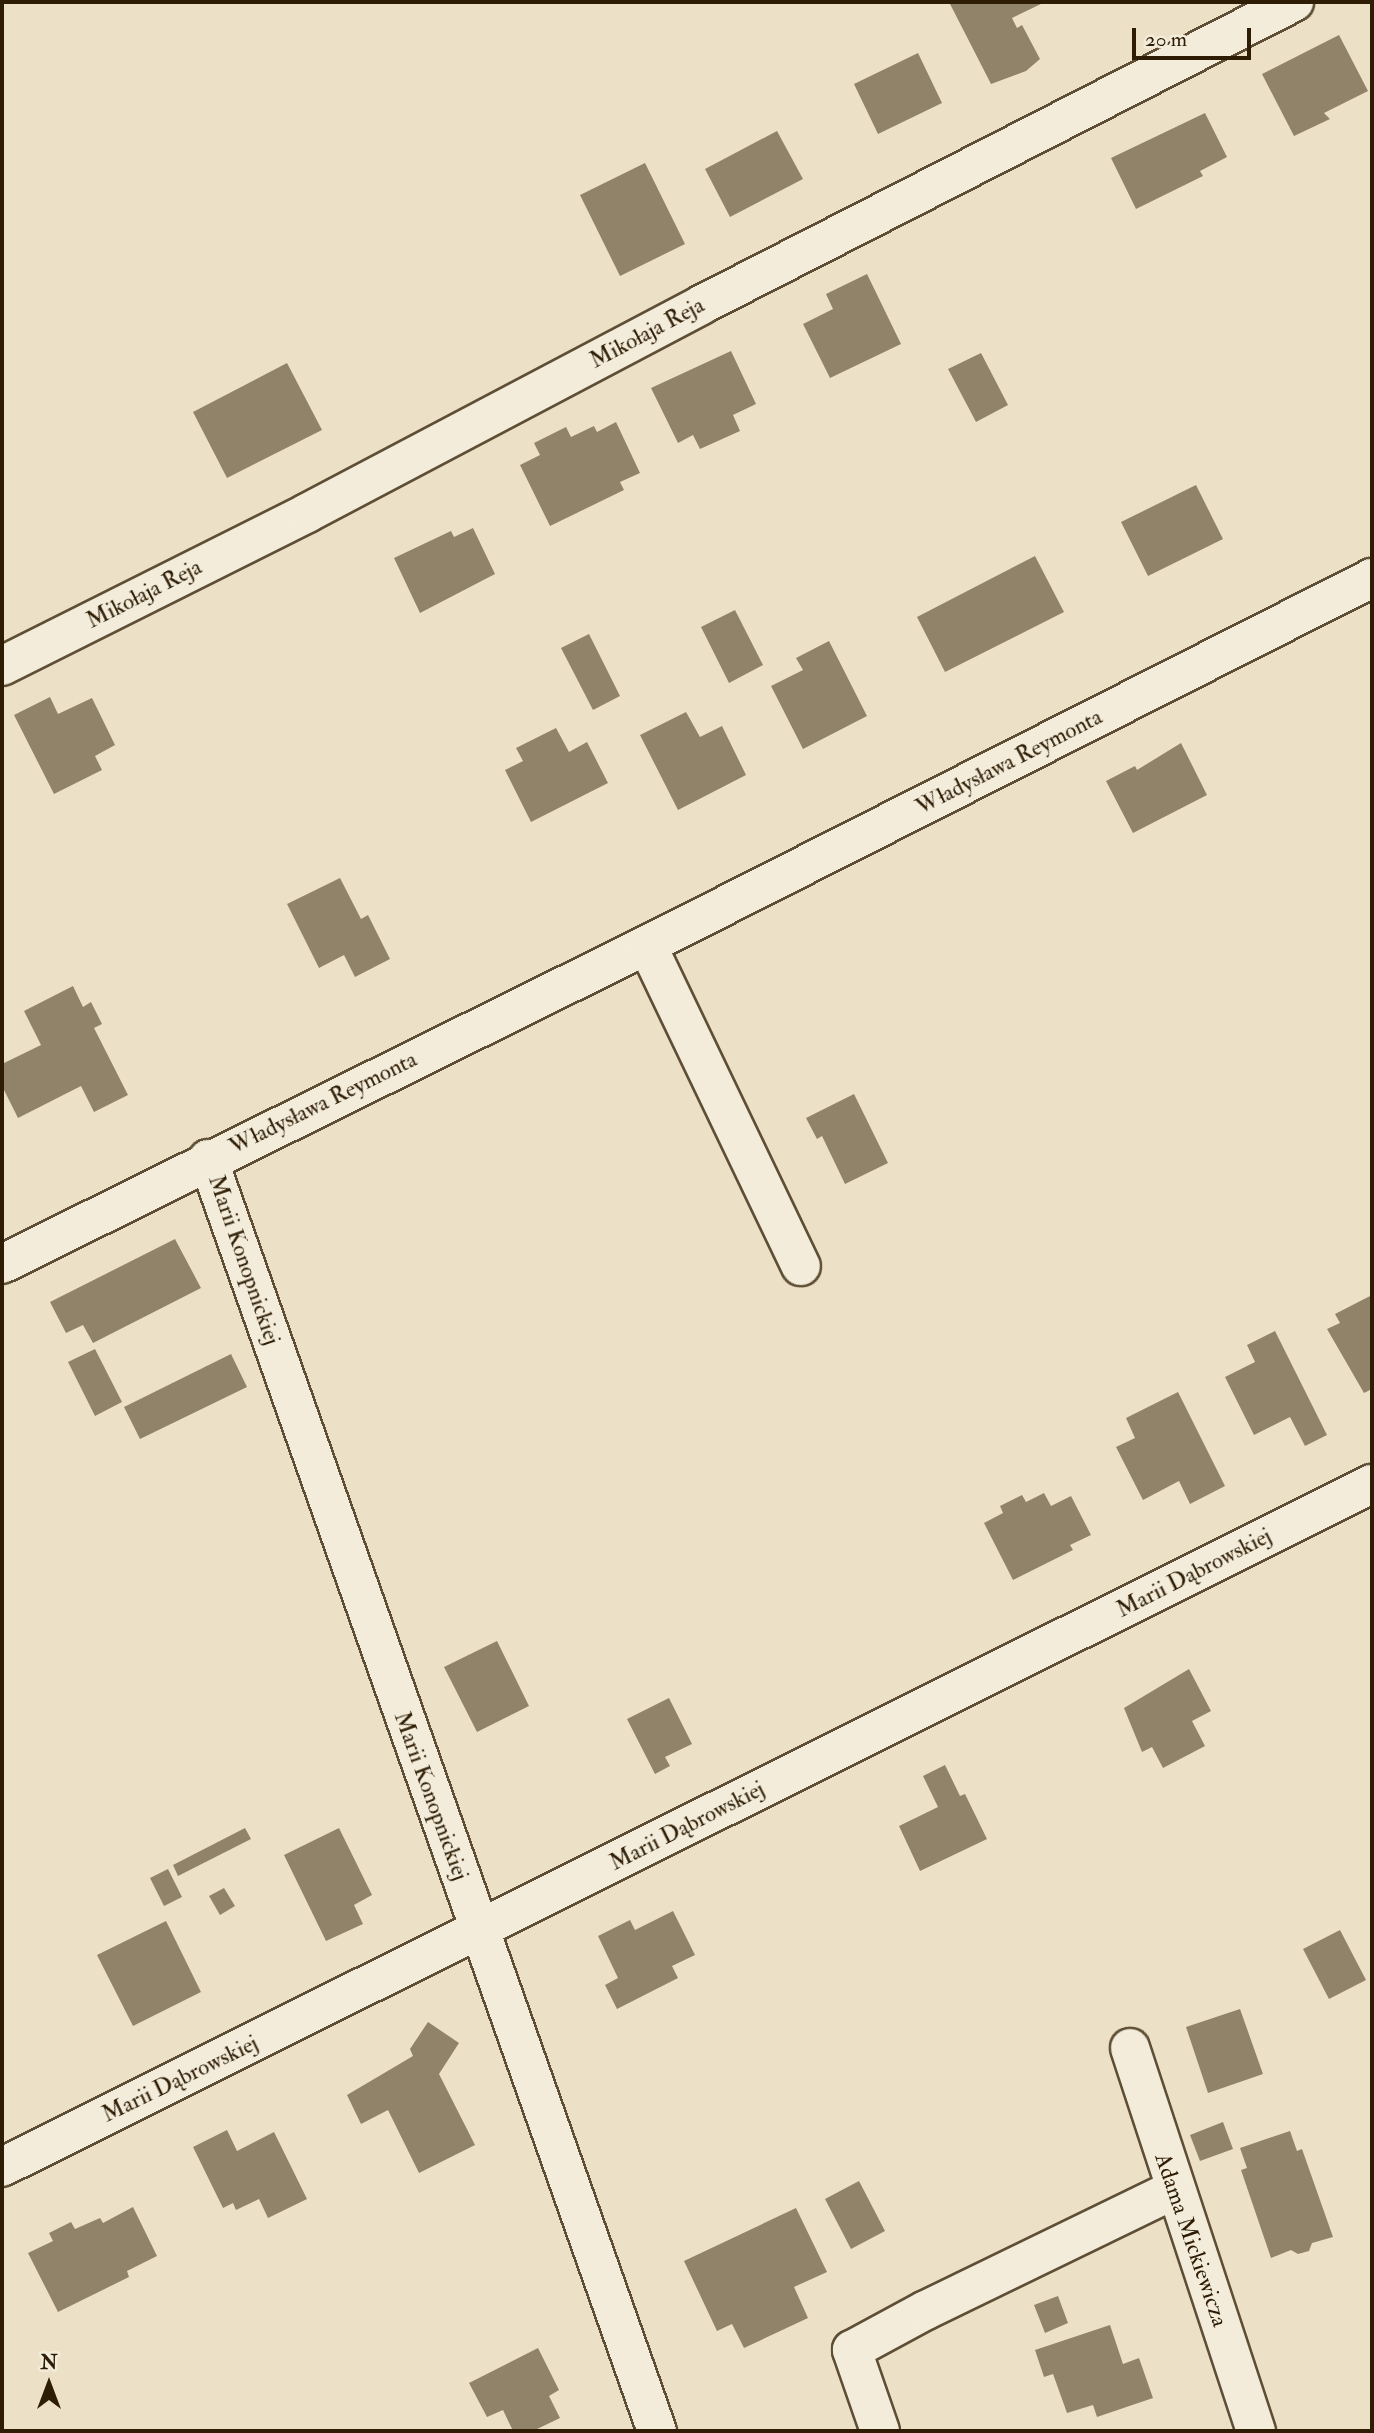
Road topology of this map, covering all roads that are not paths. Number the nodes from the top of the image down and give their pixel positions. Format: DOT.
graph roads {
  1 [pos="1294,2"];
  2 [pos="1372,578"];
  3 [pos="2,666"];
  4 [pos="647,945"];
  5 [pos="208,1158"];
  6 [pos="2,1264"];
  7 [pos="801,1266"];
  8 [pos="1372,1484"];
  9 [pos="479,1930"];
  10 [pos="1130,2048"];
  11 [pos="2,2168"];
  12 [pos="1173,2190"];
  13 [pos="657,2431"];
  14 [pos="880,2431"];
  15 [pos="1256,2431"];
  1 -- 3 [label="street, Mikołaja Reja"];
  2 -- 4 [label="street, Władysława Reymonta"];
  4 -- 5 [label="street, Władysława Reymonta"];
  4 -- 7 [label="street"];
  5 -- 6 [label="street, Władysława Reymonta"];
  5 -- 9 [label="street, Marii Konopnickiej"];
  8 -- 9 [label="street, Marii Dąbrowskiej"];
  9 -- 11 [label="street, Marii Dąbrowskiej"];
  9 -- 13 [label="street, Marii Konopnickiej"];
  10 -- 12 [label="street, Adama Mickiewicza"];
  12 -- 14 [label="street"];
  12 -- 15 [label="street, Adama Mickiewicza"];
}
